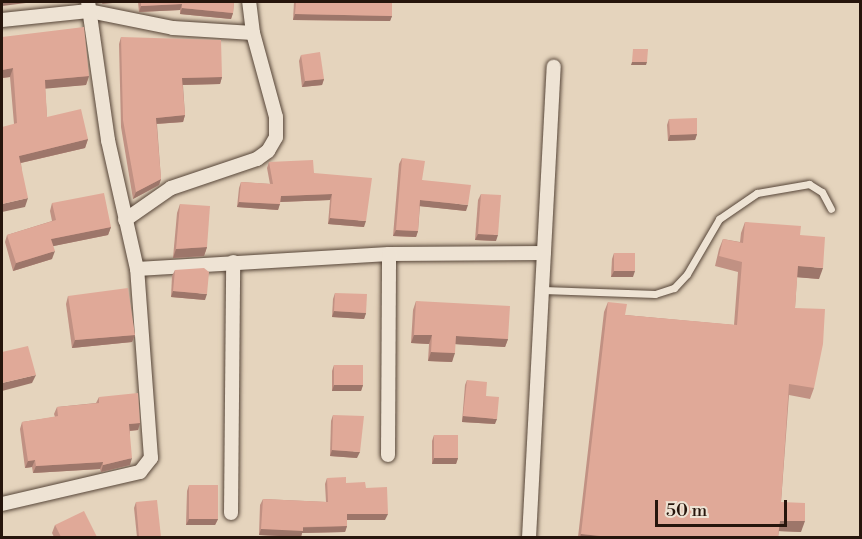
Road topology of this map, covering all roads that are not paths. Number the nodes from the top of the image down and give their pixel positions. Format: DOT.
graph roads {
  1 [pos="249,2"];
  2 [pos="88,6"];
  3 [pos="2,20"];
  4 [pos="253,33"];
  5 [pos="554,68"];
  6 [pos="831,209"];
  7 [pos="125,220"];
  8 [pos="544,253"];
  9 [pos="389,254"];
  10 [pos="233,262"];
  11 [pos="137,269"];
  12 [pos="543,290"];
  13 [pos="388,454"];
  14 [pos="2,504"];
  15 [pos="231,513"];
  16 [pos="529,537"];
  1 -- 4 [label="street"];
  2 -- 3 [label="street"];
  2 -- 4 [label="street"];
  2 -- 7 [label="street"];
  4 -- 7 [label="street"];
  5 -- 8 [label="street"];
  6 -- 12 [label="lane"];
  7 -- 11 [label="street"];
  8 -- 9 [label="street"];
  8 -- 12 [label="street"];
  9 -- 10 [label="street"];
  9 -- 13 [label="street"];
  10 -- 11 [label="street"];
  10 -- 15 [label="street"];
  11 -- 14 [label="street"];
  12 -- 16 [label="street"];
}
